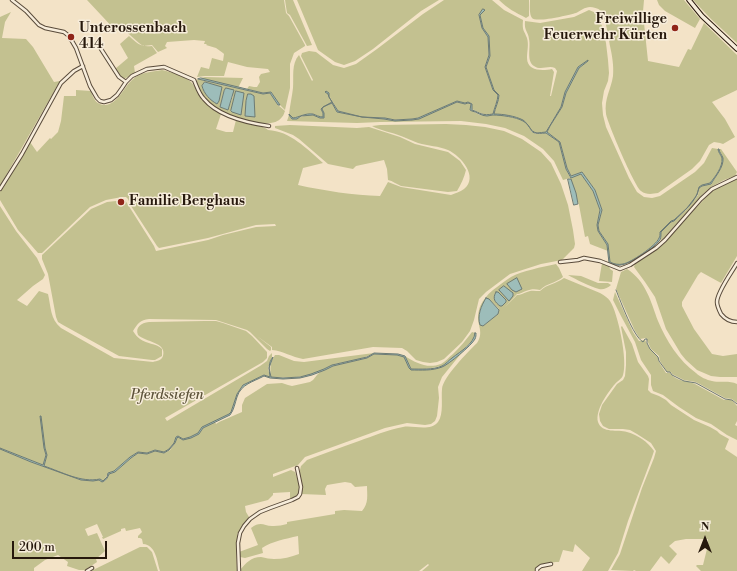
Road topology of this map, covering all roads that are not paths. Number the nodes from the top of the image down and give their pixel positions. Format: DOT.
graph roads {
  1 [pos="12,0"];
  2 [pos="689,0"];
  3 [pos="101,49"];
  4 [pos="737,49"];
  5 [pos="83,66"];
  6 [pos="126,82"];
  7 [pos="269,126"];
  8 [pos="737,177"];
  9 [pos="0,189"];
  10 [pos="560,262"];
  11 [pos="737,263"];
  12 [pos="737,322"];
  13 [pos="297,468"];
  14 [pos="551,564"];
  15 [pos="92,568"];
  16 [pos="87,571"];
  17 [pos="238,571"];
  18 [pos="537,571"];
  1 -- 5 [label="street"];
  2 -- 4 [label="main road"];
  3 -- 6 [label="street"];
  5 -- 6 [label="street"];
  5 -- 9 [label="street"];
  6 -- 7 [label="street"];
  8 -- 10 [label="street"];
  11 -- 12 [label="street"];
  13 -- 17 [label="street"];
  14 -- 18 [label="street"];
  15 -- 16 [label="street"];
}
